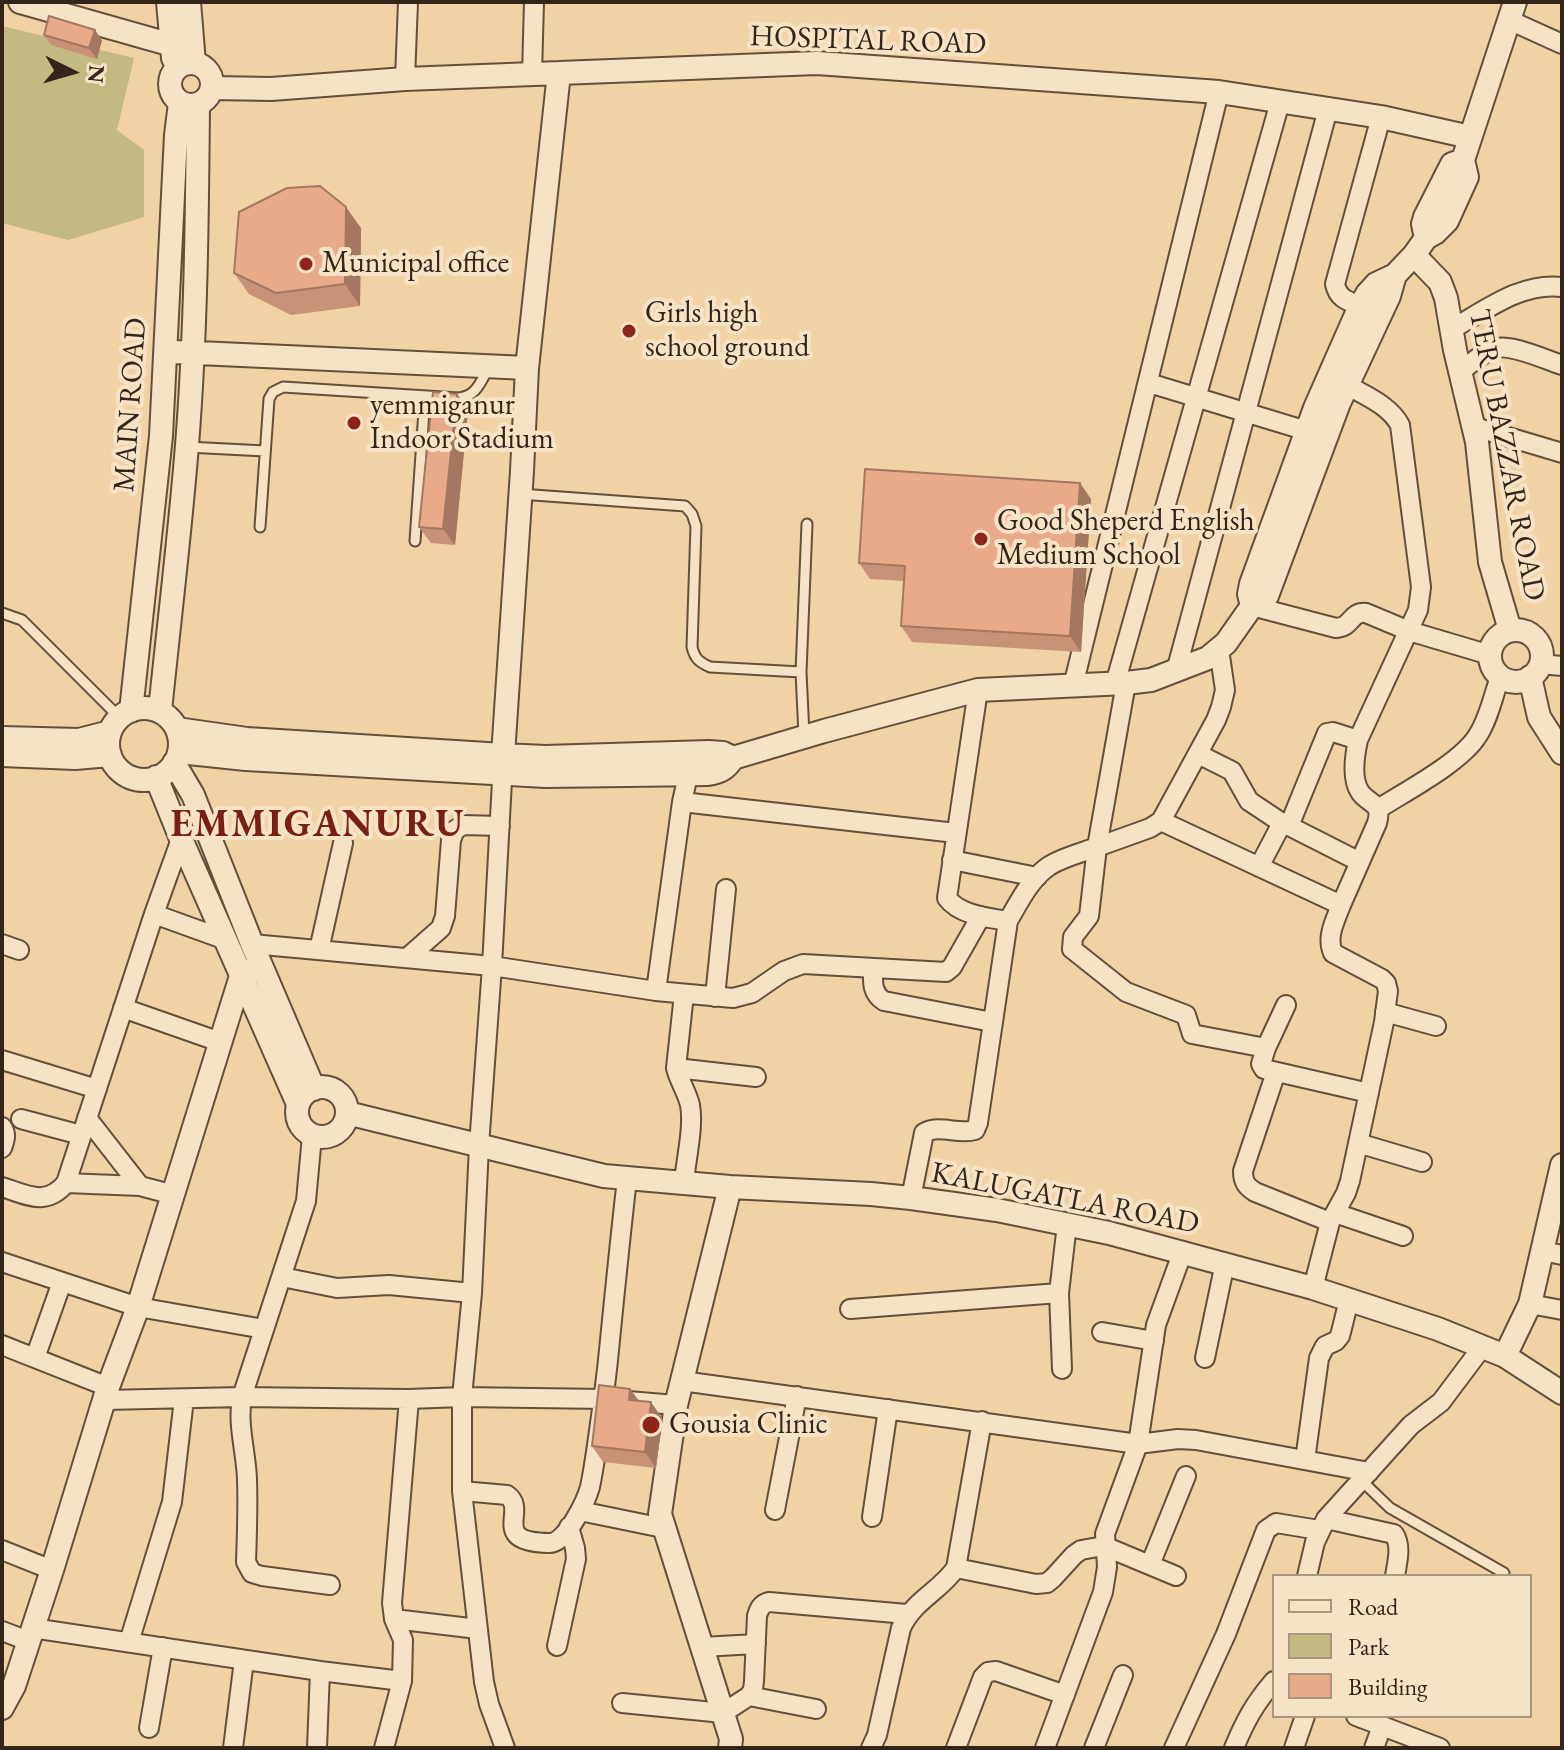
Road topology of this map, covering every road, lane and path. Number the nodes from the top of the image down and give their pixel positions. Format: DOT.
graph roads {
  1 [pos="20,2"];
  2 [pos="168,2"];
  3 [pos="189,2"];
  4 [pos="408,2"];
  5 [pos="534,2"];
  6 [pos="1512,11"];
  7 [pos="1562,44"];
  8 [pos="172,45"];
  9 [pos="184,67"];
  10 [pos="559,73"];
  11 [pos="532,74"];
  12 [pos="405,79"];
  13 [pos="1219,92"];
  14 [pos="197,99"];
  15 [pos="1280,102"];
  16 [pos="1328,109"];
  17 [pos="1381,117"];
  18 [pos="1470,137"];
  19 [pos="1420,247"];
  20 [pos="1395,275"];
  21 [pos="1562,287"];
  22 [pos="1360,306"];
  23 [pos="1452,329"];
  24 [pos="166,351"];
  25 [pos="191,352"];
  26 [pos="1562,365"];
  27 [pos="489,366"];
  28 [pos="527,368"];
  29 [pos="1460,372"];
  30 [pos="1149,383"];
  31 [pos="1347,385"];
  32 [pos="425,396"];
  33 [pos="1197,397"];
  34 [pos="1246,411"];
  35 [pos="1475,427"];
  36 [pos="1307,431"];
  37 [pos="187,447"];
  38 [pos="265,451"];
  39 [pos="1562,453"];
  40 [pos="520,494"];
  41 [pos="807,524"];
  42 [pos="260,527"];
  43 [pos="415,541"];
  44 [pos="1252,606"];
  45 [pos="2,613"];
  46 [pos="1510,630"];
  47 [pos="1409,631"];
  48 [pos="1219,649"];
  49 [pos="1490,655"];
  50 [pos="1544,669"];
  51 [pos="1176,671"];
  52 [pos="801,672"];
  53 [pos="1500,677"];
  54 [pos="1121,684"];
  55 [pos="1073,686"];
  56 [pos="978,690"];
  57 [pos="160,711"];
  58 [pos="118,729"];
  59 [pos="177,729"];
  60 [pos="804,737"];
  61 [pos="2,738"];
  62 [pos="1358,740"];
  63 [pos="1562,753"];
  64 [pos="1198,754"];
  65 [pos="2,755"];
  66 [pos="733,758"];
  67 [pos="170,764"];
  68 [pos="503,764"];
  69 [pos="688,775"];
  70 [pos="682,802"];
  71 [pos="1378,809"];
  72 [pos="1161,821"];
  73 [pos="1286,824"];
  74 [pos="500,826"];
  75 [pos="956,833"];
  76 [pos="181,839"];
  77 [pos="343,843"];
  78 [pos="1097,847"];
  79 [pos="952,860"];
  80 [pos="1360,862"];
  81 [pos="1259,867"];
  82 [pos="1037,877"];
  83 [pos="726,889"];
  84 [pos="1341,905"];
  85 [pos="154,914"];
  86 [pos="981,916"];
  87 [pos="1008,921"];
  88 [pos="226,940"];
  89 [pos="252,944"];
  90 [pos="319,950"];
  91 [pos="407,958"];
  92 [pos="492,966"];
  93 [pos="873,968"];
  94 [pos="251,971"];
  95 [pos="656,991"];
  96 [pos="684,994"];
  97 [pos="715,997"];
  98 [pos="1286,1005"];
  99 [pos="123,1008"];
  100 [pos="1385,1012"];
  101 [pos="992,1022"];
  102 [pos="1436,1026"];
  103 [pos="220,1042"];
  104 [pos="1266,1048"];
  105 [pos="2,1060"];
  106 [pos="676,1068"];
  107 [pos="1276,1072"];
  108 [pos="756,1077"];
  109 [pos="97,1089"];
  110 [pos="1369,1093"];
  111 [pos="306,1096"];
  112 [pos="347,1113"];
  113 [pos="21,1119"];
  114 [pos="2,1127"];
  115 [pos="84,1127"];
  116 [pos="312,1136"];
  117 [pos="1358,1143"];
  118 [pos="479,1146"];
  119 [pos="2,1148"];
  120 [pos="1422,1162"];
  121 [pos="1562,1165"];
  122 [pos="627,1179"];
  123 [pos="684,1182"];
  124 [pos="66,1183"];
  125 [pos="140,1186"];
  126 [pos="2,1187"];
  127 [pos="730,1187"];
  128 [pos="174,1195"];
  129 [pos="911,1198"];
  130 [pos="1333,1218"];
  131 [pos="1067,1224"];
  132 [pos="1403,1236"];
  133 [pos="1183,1251"];
  134 [pos="1552,1253"];
  135 [pos="2,1262"];
  136 [pos="1225,1263"];
  137 [pos="282,1277"];
  138 [pos="62,1282"];
  139 [pos="1313,1288"];
  140 [pos="472,1293"];
  141 [pos="1059,1293"];
  142 [pos="1349,1300"];
  143 [pos="1530,1304"];
  144 [pos="138,1307"];
  145 [pos="850,1309"];
  146 [pos="1562,1310"];
  147 [pos="264,1329"];
  148 [pos="1102,1332"];
  149 [pos="1154,1341"];
  150 [pos="3,1346"];
  151 [pos="1483,1346"];
  152 [pos="1505,1356"];
  153 [pos="35,1358"];
  154 [pos="1205,1358"];
  155 [pos="1062,1369"];
  156 [pos="682,1381"];
  157 [pos="106,1393"];
  158 [pos="1562,1393"];
  159 [pos="797,1396"];
  160 [pos="242,1397"];
  161 [pos="462,1397"];
  162 [pos="184,1399"];
  163 [pos="409,1399"];
  164 [pos="604,1399"];
  165 [pos="676,1405"];
  166 [pos="888,1409"];
  167 [pos="982,1421"];
  168 [pos="1138,1444"];
  169 [pos="1305,1460"];
  170 [pos="1186,1476"];
  171 [pos="1365,1476"];
  172 [pos="462,1491"];
  173 [pos="775,1510"];
  174 [pos="580,1511"];
  175 [pos="872,1517"];
  176 [pos="1322,1525"];
  177 [pos="569,1527"];
  178 [pos="663,1528"];
  179 [pos="1104,1546"];
  180 [pos="2,1550"];
  181 [pos="1150,1565"];
  182 [pos="956,1568"];
  183 [pos="52,1570"];
  184 [pos="1504,1573"];
  185 [pos="1308,1574"];
  186 [pos="1395,1574"];
  187 [pos="1176,1576"];
  188 [pos="330,1585"];
  189 [pos="907,1614"];
  190 [pos="394,1619"];
  191 [pos="478,1629"];
  192 [pos="2,1631"];
  193 [pos="30,1634"];
  194 [pos="129,1642"];
  195 [pos="756,1644"];
  196 [pos="557,1646"];
  197 [pos="163,1647"];
  198 [pos="702,1647"];
  199 [pos="244,1660"];
  200 [pos="320,1671"];
  201 [pos="1123,1675"];
  202 [pos="402,1681"];
  203 [pos="1272,1684"];
  204 [pos="1065,1695"];
  205 [pos="749,1696"];
  206 [pos="622,1703"];
  207 [pos="2,1708"];
  208 [pos="816,1709"];
  209 [pos="723,1713"];
  210 [pos="1304,1718"];
  211 [pos="1361,1718"];
  212 [pos="1382,1726"];
  213 [pos="149,1728"];
  214 [pos="233,1748"];
  215 [pos="317,1748"];
  216 [pos="384,1748"];
  217 [pos="505,1748"];
  218 [pos="730,1748"];
  219 [pos="871,1748"];
  220 [pos="956,1748"];
  221 [pos="1045,1748"];
  222 [pos="1094,1748"];
  223 [pos="1174,1748"];
  224 [pos="1234,1748"];
  225 [pos="1294,1748"];
  226 [pos="1374,1748"];
  227 [pos="1440,1748"];
  1 -- 8 [label="street"];
  2 -- 8 [label="street, MAIN ROAD"];
  3 -- 9 [label="street, MAIN ROAD"];
  4 -- 12 [label="street"];
  5 -- 11 [label="street"];
  6 -- 7 [label="street"];
  6 -- 18 [label="street"];
  8 -- 9 [label="street, MAIN ROAD"];
  9 -- 14 [label="street, MAIN ROAD"];
  9 -- 14 [label="street"];
  10 -- 11 [label="street, HOSPITAL ROAD"];
  10 -- 13 [label="street, HOSPITAL ROAD"];
  10 -- 28 [label="street"];
  11 -- 12 [label="street, HOSPITAL ROAD"];
  12 -- 14 [label="street, HOSPITAL ROAD"];
  13 -- 15 [label="street, HOSPITAL ROAD"];
  13 -- 30 [label="street"];
  14 -- 24 [label="street, MAIN ROAD"];
  14 -- 25 [label="street, MAIN ROAD"];
  15 -- 16 [label="street, HOSPITAL ROAD"];
  15 -- 33 [label="street"];
  16 -- 17 [label="street, HOSPITAL ROAD"];
  16 -- 34 [label="street"];
  17 -- 18 [label="street, HOSPITAL ROAD"];
  17 -- 22 [label="street"];
  18 -- 19 [label="street"];
  19 -- 20 [label="street"];
  19 -- 23 [label="street, TERU BAZZAR ROAD"];
  20 -- 22 [label="street"];
  20 -- 31 [label="street"];
  21 -- 23 [label="street"];
  22 -- 36 [label="street"];
  23 -- 29 [label="street, TERU BAZZAR ROAD"];
  24 -- 25 [label="street"];
  24 -- 58 [label="street, MAIN ROAD"];
  25 -- 27 [label="street"];
  25 -- 37 [label="street, MAIN ROAD"];
  26 -- 29 [label="street"];
  27 -- 28 [label="street"];
  27 -- 32 [label="lane"];
  28 -- 40 [label="street"];
  29 -- 35 [label="street, TERU BAZZAR ROAD"];
  30 -- 33 [label="street"];
  30 -- 55 [label="street"];
  31 -- 44 [label="street"];
  31 -- 47 [label="street"];
  32 -- 38 [label="lane"];
  32 -- 43 [label="lane"];
  33 -- 34 [label="street"];
  33 -- 54 [label="street"];
  34 -- 36 [label="street"];
  34 -- 51 [label="street"];
  35 -- 39 [label="street"];
  35 -- 46 [label="street, TERU BAZZAR ROAD"];
  36 -- 44 [label="street"];
  37 -- 38 [label="lane"];
  37 -- 57 [label="street, MAIN ROAD"];
  38 -- 42 [label="lane"];
  40 -- 52 [label="lane"];
  40 -- 68 [label="street"];
  41 -- 52 [label="lane"];
  44 -- 47 [label="street"];
  44 -- 48 [label="street"];
  45 -- 58 [label="lane"];
  46 -- 49 [label="street, TERU BAZZAR ROAD"];
  46 -- 50 [label="street, TERU BAZZAR ROAD"];
  47 -- 49 [label="street"];
  47 -- 62 [label="street"];
  48 -- 51 [label="street"];
  48 -- 64 [label="street"];
  49 -- 53 [label="street"];
  50 -- 53 [label="street"];
  50 -- 63 [label="street, TERU BAZZAR ROAD"];
  51 -- 54 [label="street"];
  52 -- 60 [label="lane"];
  53 -- 71 [label="street"];
  54 -- 55 [label="street"];
  54 -- 78 [label="street"];
  55 -- 56 [label="street"];
  56 -- 60 [label="street"];
  56 -- 75 [label="street"];
  57 -- 58 [label="street"];
  57 -- 59 [label="street"];
  58 -- 61 [label="street"];
  58 -- 65 [label="street"];
  58 -- 67 [label="street"];
  59 -- 67 [label="street"];
  59 -- 68 [label="street"];
  60 -- 66 [label="street"];
  62 -- 71 [label="street"];
  62 -- 73 [label="street"];
  64 -- 72 [label="street"];
  64 -- 73 [label="street"];
  66 -- 68 [label="street"];
  66 -- 69 [label="street"];
  67 -- 68 [label="street"];
  67 -- 76 [label="street"];
  67 -- 89 [label="street"];
  68 -- 69 [label="street"];
  68 -- 74 [label="street"];
  69 -- 70 [label="street"];
  70 -- 75 [label="street"];
  70 -- 95 [label="street"];
  71 -- 80 [label="street"];
  72 -- 78 [label="street"];
  72 -- 81 [label="street"];
  73 -- 80 [label="street"];
  73 -- 81 [label="street"];
  74 -- 91 [label="street"];
  74 -- 92 [label="street"];
  75 -- 79 [label="street"];
  76 -- 85 [label="street"];
  76 -- 88 [label="street"];
  77 -- 90 [label="street"];
  78 -- 82 [label="street"];
  78 -- 104 [label="street"];
  79 -- 82 [label="street"];
  79 -- 86 [label="street"];
  80 -- 84 [label="street"];
  81 -- 84 [label="street"];
  82 -- 87 [label="street"];
  83 -- 97 [label="street"];
  84 -- 100 [label="street"];
  85 -- 88 [label="street"];
  85 -- 99 [label="street"];
  86 -- 87 [label="street"];
  86 -- 93 [label="street"];
  87 -- 101 [label="street"];
  88 -- 94 [label="street"];
  89 -- 90 [label="street"];
  89 -- 94 [label="street"];
  90 -- 91 [label="street"];
  91 -- 92 [label="street"];
  92 -- 95 [label="street"];
  92 -- 118 [label="street"];
  93 -- 97 [label="street"];
  93 -- 101 [label="street"];
  94 -- 103 [label="street"];
  94 -- 111 [label="street"];
  95 -- 96 [label="street"];
  96 -- 97 [label="street"];
  96 -- 106 [label="street"];
  98 -- 104 [label="street"];
  99 -- 103 [label="street"];
  99 -- 109 [label="street"];
  100 -- 102 [label="street"];
  100 -- 110 [label="street"];
  101 -- 129 [label="street"];
  103 -- 128 [label="street"];
  104 -- 107 [label="street"];
  105 -- 109 [label="street"];
  106 -- 108 [label="street"];
  106 -- 123 [label="street"];
  107 -- 110 [label="street"];
  107 -- 130 [label="street"];
  109 -- 115 [label="street"];
  110 -- 117 [label="street"];
  111 -- 112 [label="street"];
  111 -- 116 [label="street"];
  112 -- 116 [label="street"];
  112 -- 118 [label="street, KALUGATLA ROAD"];
  113 -- 115 [label="street"];
  114 -- 119 [label="street"];
  115 -- 124 [label="street"];
  115 -- 125 [label="street"];
  116 -- 137 [label="street"];
  117 -- 120 [label="street"];
  117 -- 130 [label="street"];
  118 -- 122 [label="street, KALUGATLA ROAD"];
  118 -- 140 [label="street"];
  121 -- 134 [label="street"];
  122 -- 123 [label="street, KALUGATLA ROAD"];
  122 -- 164 [label="street"];
  123 -- 127 [label="street, KALUGATLA ROAD"];
  124 -- 125 [label="street"];
  124 -- 126 [label="street"];
  125 -- 128 [label="street"];
  127 -- 129 [label="street, KALUGATLA ROAD"];
  127 -- 156 [label="street"];
  128 -- 144 [label="street"];
  129 -- 131 [label="street, KALUGATLA ROAD"];
  130 -- 132 [label="street"];
  130 -- 139 [label="street"];
  131 -- 133 [label="street, KALUGATLA ROAD"];
  131 -- 141 [label="street"];
  133 -- 136 [label="street, KALUGATLA ROAD"];
  133 -- 149 [label="street"];
  134 -- 143 [label="street"];
  135 -- 138 [label="street"];
  136 -- 139 [label="street, KALUGATLA ROAD"];
  136 -- 154 [label="street"];
  137 -- 140 [label="street"];
  137 -- 147 [label="street"];
  138 -- 144 [label="street"];
  138 -- 153 [label="street"];
  139 -- 142 [label="street, KALUGATLA ROAD"];
  140 -- 161 [label="street"];
  141 -- 145 [label="street"];
  141 -- 155 [label="street"];
  142 -- 151 [label="street, KALUGATLA ROAD"];
  142 -- 169 [label="street"];
  143 -- 146 [label="street"];
  143 -- 152 [label="street"];
  144 -- 147 [label="street"];
  144 -- 157 [label="street"];
  147 -- 160 [label="street"];
  148 -- 149 [label="street"];
  149 -- 168 [label="street"];
  150 -- 153 [label="street"];
  151 -- 152 [label="street, KALUGATLA ROAD"];
  151 -- 171 [label="street"];
  152 -- 158 [label="street, KALUGATLA ROAD"];
  153 -- 157 [label="street"];
  156 -- 159 [label="street"];
  156 -- 165 [label="street"];
  157 -- 162 [label="street"];
  157 -- 183 [label="street"];
  159 -- 166 [label="street"];
  159 -- 173 [label="street"];
  160 -- 162 [label="street"];
  160 -- 163 [label="street"];
  160 -- 188 [label="street"];
  161 -- 163 [label="street"];
  161 -- 164 [label="street"];
  161 -- 172 [label="street"];
  162 -- 194 [label="street"];
  163 -- 190 [label="street"];
  164 -- 165 [label="street"];
  164 -- 174 [label="street"];
  165 -- 178 [label="street"];
  166 -- 167 [label="street"];
  166 -- 175 [label="street"];
  167 -- 168 [label="street"];
  167 -- 182 [label="street"];
  168 -- 169 [label="street"];
  168 -- 179 [label="street"];
  169 -- 171 [label="street"];
  170 -- 181 [label="street"];
  171 -- 176 [label="street"];
  171 -- 184 [label="lane"];
  172 -- 177 [label="street"];
  172 -- 191 [label="street"];
  174 -- 177 [label="street"];
  174 -- 178 [label="street"];
  176 -- 185 [label="street"];
  176 -- 186 [label="street"];
  176 -- 223 [label="street"];
  177 -- 196 [label="street"];
  178 -- 198 [label="street"];
  179 -- 181 [label="street"];
  179 -- 182 [label="street"];
  179 -- 204 [label="street"];
  180 -- 183 [label="street"];
  181 -- 187 [label="street"];
  182 -- 189 [label="street"];
  183 -- 193 [label="street"];
  189 -- 195 [label="street"];
  189 -- 219 [label="street"];
  190 -- 191 [label="street"];
  190 -- 202 [label="street"];
  191 -- 217 [label="street"];
  192 -- 193 [label="street"];
  193 -- 194 [label="street"];
  193 -- 207 [label="street"];
  194 -- 197 [label="street"];
  195 -- 198 [label="street"];
  195 -- 205 [label="street"];
  197 -- 199 [label="street"];
  197 -- 213 [label="street"];
  198 -- 209 [label="street"];
  199 -- 200 [label="street"];
  199 -- 214 [label="street"];
  200 -- 202 [label="street"];
  200 -- 215 [label="street"];
  201 -- 222 [label="street"];
  202 -- 216 [label="street"];
  203 -- 224 [label="street"];
  204 -- 220 [label="street"];
  204 -- 221 [label="street"];
  205 -- 208 [label="street"];
  205 -- 209 [label="street"];
  206 -- 209 [label="street"];
  209 -- 218 [label="street"];
  210 -- 225 [label="street"];
  211 -- 212 [label="street"];
  212 -- 226 [label="street"];
  212 -- 227 [label="street"];
}
